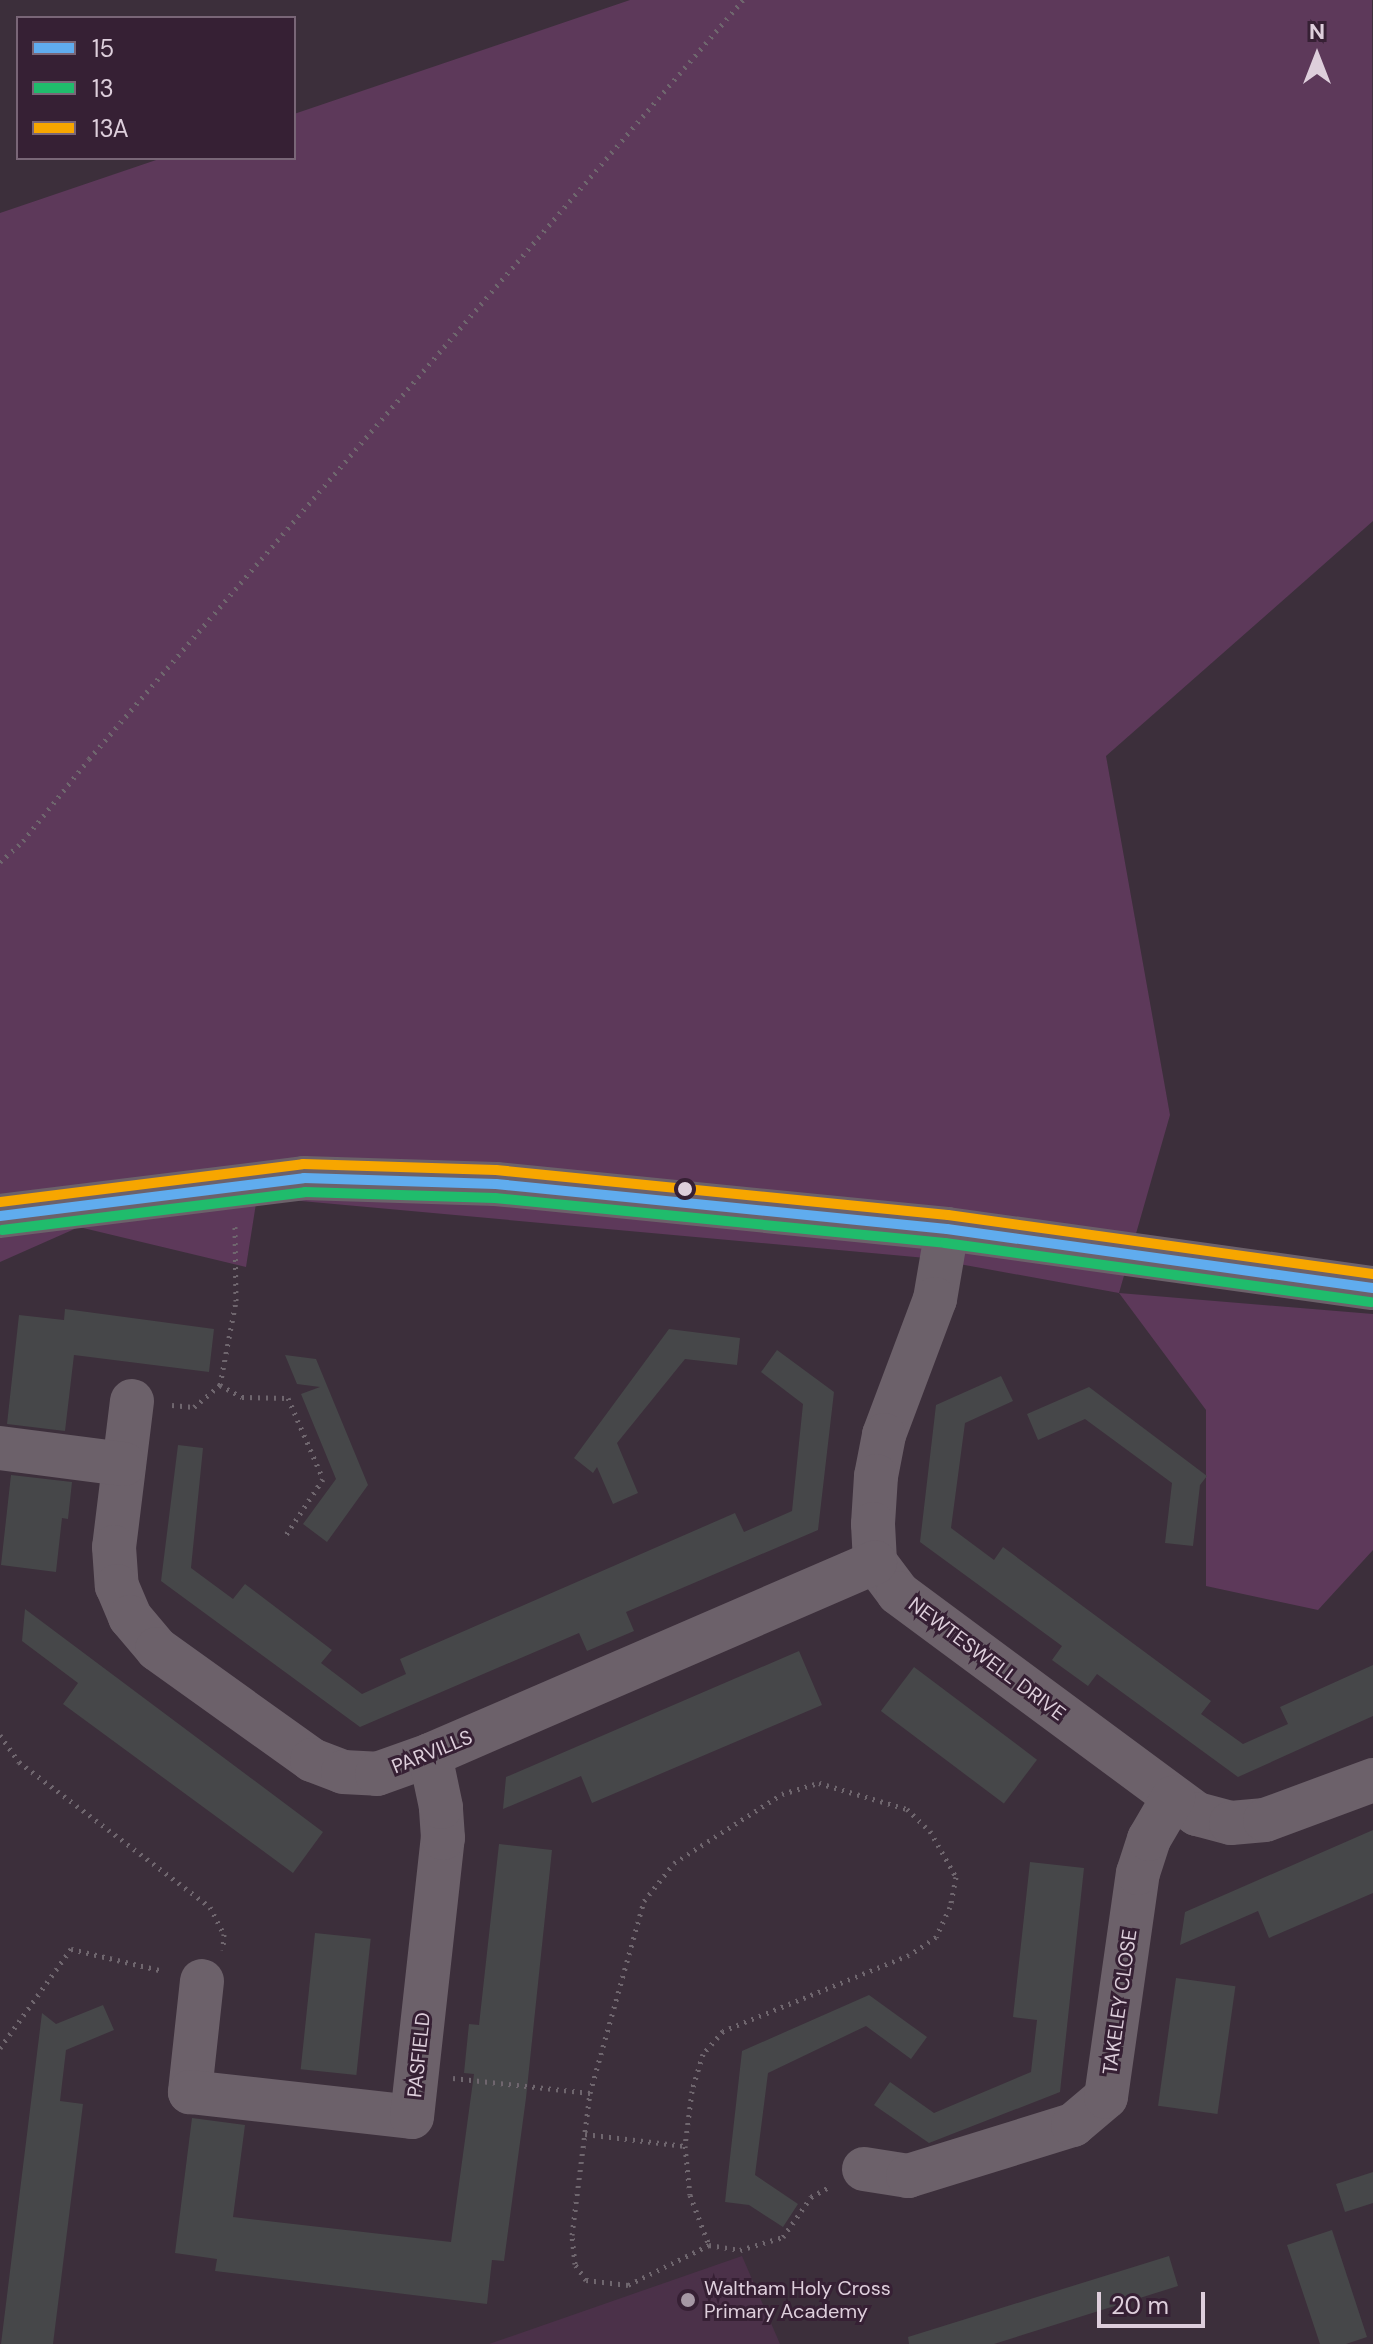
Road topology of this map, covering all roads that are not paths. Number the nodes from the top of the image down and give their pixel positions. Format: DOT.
graph roads {
  1 [pos="0,1216"];
  2 [pos="947,1229"];
  3 [pos="1373,1288"];
  4 [pos="132,1401"];
  5 [pos="0,1448"];
  6 [pos="124,1464"];
  7 [pos="875,1562"];
  8 [pos="430,1755"];
  9 [pos="1373,1780"];
  10 [pos="1173,1798"];
  11 [pos="202,1981"];
  12 [pos="864,2169"];
  1 -- 2 [label="street"];
  2 -- 3 [label="street"];
  2 -- 7 [label="street"];
  4 -- 6 [label="street, PARVILLS"];
  5 -- 6 [label="street"];
  6 -- 8 [label="street, PARVILLS"];
  7 -- 8 [label="street, PARVILLS"];
  7 -- 10 [label="street, NEWTESWELL DRIVE"];
  8 -- 11 [label="street, PASFIELD"];
  9 -- 10 [label="street, NEWTESWELL DRIVE"];
  10 -- 12 [label="street, TAKELEY CLOSE"];
}
